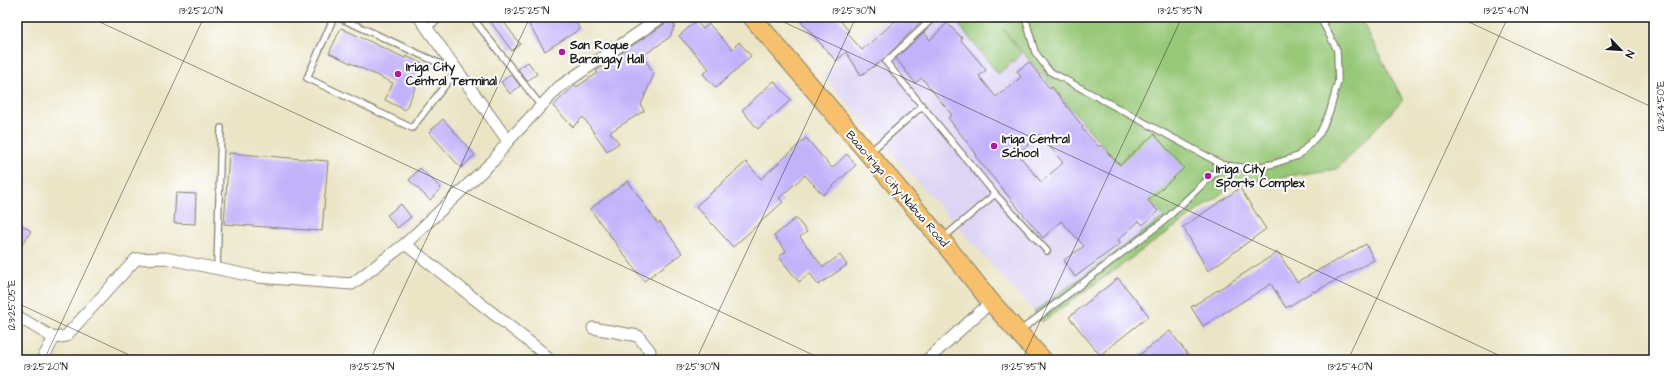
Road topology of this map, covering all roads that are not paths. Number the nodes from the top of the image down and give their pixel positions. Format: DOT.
graph roads {
  1 [pos="334,17"];
  2 [pos="338,17"];
  3 [pos="419,17"];
  4 [pos="442,17"];
  5 [pos="472,17"];
  6 [pos="662,17"];
  7 [pos="752,17"];
  8 [pos="934,17"];
  9 [pos="1025,17"];
  10 [pos="1317,17"];
  11 [pos="427,28"];
  12 [pos="456,70"];
  13 [pos="541,106"];
  14 [pos="922,106"];
  15 [pos="221,128"];
  16 [pos="508,141"];
  17 [pos="867,154"];
  18 [pos="1223,165"];
  19 [pos="995,194"];
  20 [pos="941,240"];
  21 [pos="405,244"];
  22 [pos="1047,251"];
  23 [pos="217,269"];
  24 [pos="991,302"];
  25 [pos="17,316"];
  26 [pos="593,328"];
  27 [pos="1018,332"];
  28 [pos="54,338"];
  29 [pos="42,360"];
  30 [pos="548,360"];
  31 [pos="647,360"];
  32 [pos="927,360"];
  33 [pos="1043,360"];
  1 -- 12 [label="lane"];
  2 -- 12 [label="lane"];
  3 -- 11 [label="street"];
  4 -- 11 [label="lane"];
  5 -- 13 [label="lane"];
  6 -- 13 [label="street"];
  7 -- 17 [label="main road, Baao-Iriga City-Nabua Road"];
  8 -- 14 [label="lane"];
  9 -- 18 [label="lane"];
  10 -- 18 [label="lane"];
  11 -- 12 [label="street"];
  12 -- 16 [label="street"];
  13 -- 16 [label="street"];
  14 -- 17 [label="lane"];
  14 -- 19 [label="lane"];
  15 -- 23 [label="lane"];
  16 -- 21 [label="street"];
  17 -- 20 [label="main road, Baao-Iriga City-Nabua Road"];
  18 -- 27 [label="lane"];
  19 -- 20 [label="lane"];
  19 -- 22 [label="lane"];
  20 -- 24 [label="main road, Baao-Iriga City-Nabua Road"];
  21 -- 23 [label="street"];
  21 -- 30 [label="street"];
  23 -- 28 [label="street"];
  24 -- 27 [label="main road, Baao-Iriga City-Nabua Road"];
  24 -- 32 [label="street"];
  25 -- 28 [label="street"];
  26 -- 31 [label="street"];
  27 -- 33 [label="main road, Baao-Iriga City-Nabua Road"];
  28 -- 29 [label="street"];
}
